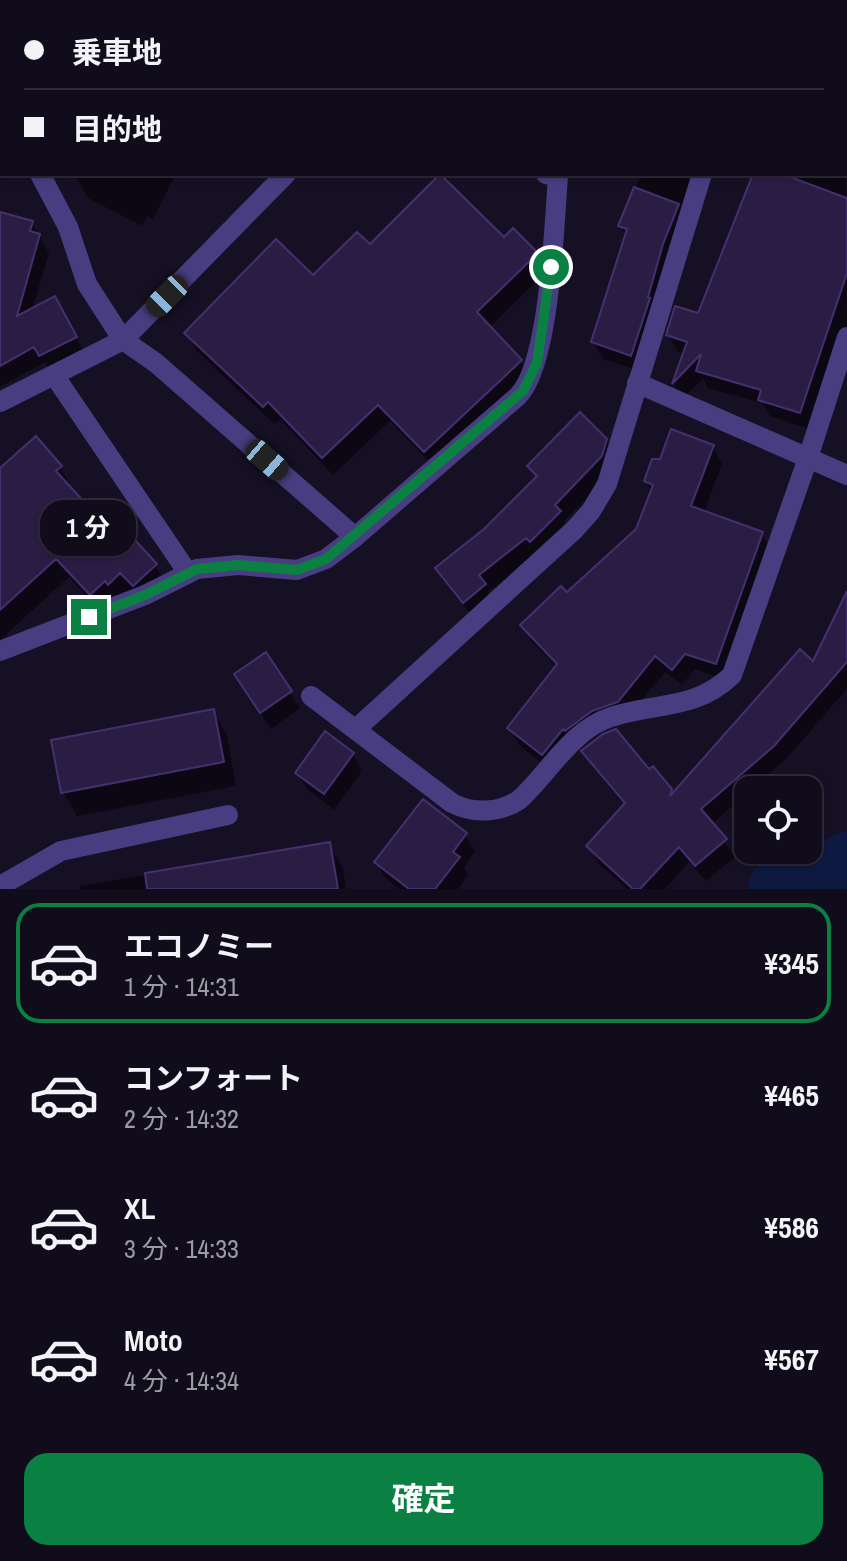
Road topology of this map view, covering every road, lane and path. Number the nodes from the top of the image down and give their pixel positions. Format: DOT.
graph roads {
  1 [pos="41,176"];
  2 [pos="284,176"];
  3 [pos="554,176"];
  4 [pos="701,176"];
  5 [pos="847,337"];
  6 [pos="123,340"];
  7 [pos="54,375"];
  8 [pos="637,383"];
  9 [pos="0,402"];
  10 [pos="808,458"];
  11 [pos="847,475"];
  12 [pos="355,537"];
  13 [pos="188,573"];
  14 [pos="0,651"];
  15 [pos="311,696"];
  16 [pos="356,729"];
  17 [pos="228,815"];
  18 [pos="0,886"];
  1 -- 6 [label="street"];
  2 -- 6 [label="street"];
  3 -- 12 [label="street"];
  4 -- 8 [label="street"];
  5 -- 10 [label="street"];
  6 -- 7 [label="street"];
  6 -- 12 [label="street"];
  7 -- 9 [label="street"];
  7 -- 13 [label="street"];
  8 -- 10 [label="street"];
  8 -- 16 [label="street"];
  10 -- 11 [label="street"];
  10 -- 16 [label="street"];
  12 -- 13 [label="street"];
  13 -- 14 [label="street"];
  15 -- 16 [label="street"];
  17 -- 18 [label="street"];
}
